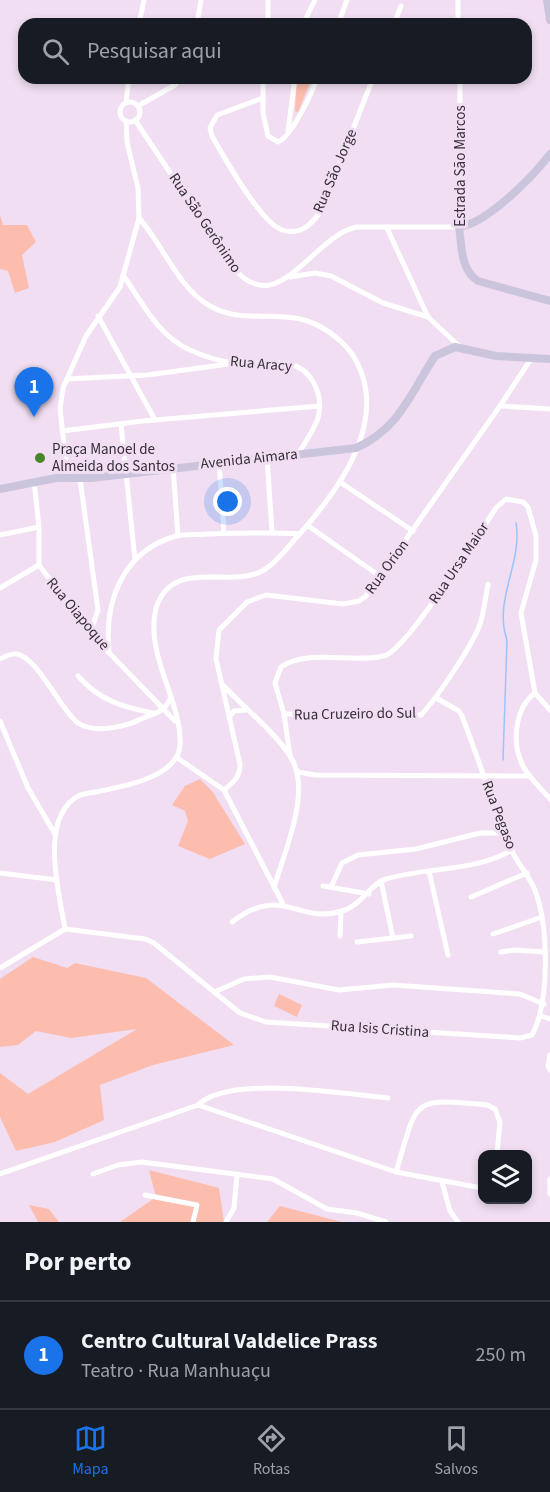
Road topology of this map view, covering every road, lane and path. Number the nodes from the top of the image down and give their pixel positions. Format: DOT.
graph roads {
  1 [pos="144,0"];
  2 [pos="201,0"];
  3 [pos="268,0"];
  4 [pos="315,0"];
  5 [pos="347,0"];
  6 [pos="458,0"];
  7 [pos="547,0"];
  8 [pos="401,6"];
  9 [pos="140,18"];
  10 [pos="198,18"];
  11 [pos="268,18"];
  12 [pos="306,18"];
  13 [pos="340,18"];
  14 [pos="396,18"];
  15 [pos="458,18"];
  16 [pos="550,20"];
  17 [pos="128,84"];
  18 [pos="176,84"];
  19 [pos="263,84"];
  20 [pos="294,84"];
  21 [pos="314,84"];
  22 [pos="371,84"];
  23 [pos="460,84"];
  24 [pos="263,98"];
  25 [pos="126,102"];
  26 [pos="138,106"];
  27 [pos="135,120"];
  28 [pos="126,122"];
  29 [pos="288,132"];
  30 [pos="550,154"];
  31 [pos="139,218"];
  32 [pos="459,227"];
  33 [pos="387,228"];
  34 [pos="301,264"];
  35 [pos="315,273"];
  36 [pos="123,275"];
  37 [pos="290,278"];
  38 [pos="550,301"];
  39 [pos="98,316"];
  40 [pos="428,317"];
  41 [pos="461,348"];
  42 [pos="531,359"];
  43 [pos="550,359"];
  44 [pos="234,363"];
  45 [pos="133,376"];
  46 [pos="67,380"];
  47 [pos="320,406"];
  48 [pos="500,406"];
  49 [pos="550,410"];
  50 [pos="155,420"];
  51 [pos="121,424"];
  52 [pos="62,431"];
  53 [pos="356,448"];
  54 [pos="298,454"];
  55 [pos="267,457"];
  56 [pos="219,462"];
  57 [pos="173,467"];
  58 [pos="126,474"];
  59 [pos="69,478"];
  60 [pos="80,479"];
  61 [pos="34,482"];
  62 [pos="340,482"];
  63 [pos="0,489"];
  64 [pos="307,525"];
  65 [pos="39,527"];
  66 [pos="413,531"];
  67 [pos="12,532"];
  68 [pos="272,532"];
  69 [pos="224,533"];
  70 [pos="300,534"];
  71 [pos="0,535"];
  72 [pos="178,536"];
  73 [pos="0,540"];
  74 [pos="135,560"];
  75 [pos="39,565"];
  76 [pos="381,577"];
  77 [pos="488,584"];
  78 [pos="0,588"];
  79 [pos="109,609"];
  80 [pos="98,610"];
  81 [pos="90,633"];
  82 [pos="109,651"];
  83 [pos="0,659"];
  84 [pos="78,676"];
  85 [pos="222,684"];
  86 [pos="535,693"];
  87 [pos="436,698"];
  88 [pos="170,699"];
  89 [pos="163,710"];
  90 [pos="247,710"];
  91 [pos="550,710"];
  92 [pos="154,713"];
  93 [pos="284,714"];
  94 [pos="229,719"];
  95 [pos="0,721"];
  96 [pos="176,722"];
  97 [pos="290,756"];
  98 [pos="176,758"];
  99 [pos="523,766"];
  100 [pos="298,772"];
  101 [pos="529,776"];
  102 [pos="485,777"];
  103 [pos="508,777"];
  104 [pos="224,790"];
  105 [pos="550,799"];
  106 [pos="505,833"];
  107 [pos="55,834"];
  108 [pos="512,850"];
  109 [pos="429,872"];
  110 [pos="0,873"];
  111 [pos="527,873"];
  112 [pos="57,880"];
  113 [pos="381,881"];
  114 [pos="323,886"];
  115 [pos="274,888"];
  116 [pos="331,888"];
  117 [pos="369,894"];
  118 [pos="471,897"];
  119 [pos="283,904"];
  120 [pos="341,912"];
  121 [pos="542,917"];
  122 [pos="232,922"];
  123 [pos="65,929"];
  124 [pos="493,934"];
  125 [pos="340,936"];
  126 [pos="411,936"];
  127 [pos="393,938"];
  128 [pos="357,942"];
  129 [pos="501,952"];
  130 [pos="545,952"];
  131 [pos="448,955"];
  132 [pos="0,968"];
  133 [pos="214,992"];
  134 [pos="544,1004"];
  135 [pos="541,1016"];
  136 [pos="550,1019"];
  137 [pos="550,1055"];
  138 [pos="550,1070"];
  139 [pos="388,1098"];
  140 [pos="198,1105"];
  141 [pos="497,1150"];
  142 [pos="396,1172"];
  143 [pos="0,1174"];
  144 [pos="93,1174"];
  145 [pos="237,1175"];
  146 [pos="550,1179"];
  147 [pos="442,1182"];
  148 [pos="478,1187"];
  149 [pos="550,1194"];
  150 [pos="145,1195"];
  151 [pos="193,1222"];
  152 [pos="226,1222"];
  153 [pos="386,1222"];
  154 [pos="458,1222"];
  1 -- 9 [label="street"];
  2 -- 10 [label="street"];
  3 -- 11 [label="street"];
  4 -- 12 [label="street"];
  5 -- 13 [label="street"];
  6 -- 15 [label="street"];
  7 -- 16 [label="main road"];
  8 -- 14 [label="street"];
  17 -- 25 [label="street"];
  18 -- 26 [label="street"];
  19 -- 24 [label="street"];
  20 -- 29 [label="street"];
  21 -- 29 [label="street"];
  22 -- 24 [label="street, Rua São Jorge"];
  23 -- 32 [label="street, Estrada São Marcos"];
  24 -- 29 [label="street"];
  25 -- 26 [label="street"];
  25 -- 28 [label="street"];
  26 -- 27 [label="street"];
  27 -- 28 [label="street"];
  27 -- 37 [label="street, Rua São Gerônimo"];
  28 -- 31 [label="street"];
  30 -- 32 [label="main road"];
  31 -- 36 [label="street"];
  31 -- 53 [label="street"];
  32 -- 33 [label="street"];
  32 -- 38 [label="main road, Estrada São Marcos"];
  33 -- 34 [label="street"];
  33 -- 40 [label="street"];
  34 -- 35 [label="street"];
  34 -- 37 [label="street"];
  35 -- 37 [label="street, Rua São Gerônimo"];
  35 -- 40 [label="street"];
  36 -- 39 [label="street"];
  36 -- 44 [label="street, Rua Aracy"];
  39 -- 45 [label="street"];
  39 -- 46 [label="street"];
  40 -- 41 [label="street"];
  41 -- 42 [label="main road"];
  41 -- 53 [label="main road"];
  42 -- 43 [label="main road"];
  42 -- 48 [label="street, Rua Orion"];
  44 -- 45 [label="street"];
  44 -- 47 [label="street, Rua Aracy"];
  45 -- 46 [label="street"];
  45 -- 50 [label="street"];
  46 -- 52 [label="street"];
  47 -- 50 [label="street"];
  47 -- 54 [label="street"];
  48 -- 49 [label="street"];
  48 -- 66 [label="street, Rua Orion"];
  50 -- 51 [label="street"];
  51 -- 52 [label="street"];
  51 -- 58 [label="street"];
  52 -- 59 [label="street"];
  53 -- 54 [label="main road, Avenida Aimara"];
  53 -- 62 [label="street"];
  54 -- 55 [label="main road, Avenida Aimara"];
  55 -- 56 [label="main road, Avenida Aimara"];
  55 -- 68 [label="street"];
  56 -- 57 [label="main road, Avenida Aimara"];
  56 -- 69 [label="street"];
  57 -- 58 [label="main road, Avenida Aimara"];
  57 -- 72 [label="street"];
  58 -- 60 [label="main road, Avenida Aimara"];
  58 -- 74 [label="street"];
  59 -- 60 [label="main road, Avenida Aimara"];
  59 -- 61 [label="main road, Avenida Aimara"];
  60 -- 80 [label="street"];
  61 -- 63 [label="main road, Avenida Aimara"];
  61 -- 65 [label="street, Rua Oiapoque"];
  62 -- 64 [label="street"];
  62 -- 66 [label="street"];
  64 -- 70 [label="street"];
  64 -- 76 [label="street"];
  65 -- 67 [label="street"];
  65 -- 75 [label="street, Rua Oiapoque"];
  66 -- 76 [label="street, Rua Orion"];
  67 -- 71 [label="street"];
  67 -- 73 [label="street"];
  68 -- 69 [label="street"];
  68 -- 70 [label="street"];
  69 -- 72 [label="street"];
  70 -- 88 [label="street"];
  72 -- 74 [label="street"];
  74 -- 79 [label="street"];
  75 -- 78 [label="street"];
  75 -- 81 [label="street, Rua Oiapoque"];
  76 -- 85 [label="street, Rua Orion"];
  77 -- 87 [label="street, Rua Cruzeiro do Sul"];
  79 -- 80 [label="street"];
  79 -- 82 [label="street"];
  80 -- 81 [label="street"];
  81 -- 82 [label="street, Rua Oiapoque"];
  82 -- 89 [label="street, Rua Oiapoque"];
  83 -- 92 [label="street"];
  84 -- 92 [label="street"];
  85 -- 90 [label="street"];
  85 -- 94 [label="street, Rua Orion"];
  86 -- 91 [label="street"];
  86 -- 93 [label="street, Rua Ursa Maior"];
  86 -- 99 [label="street"];
  87 -- 93 [label="street, Rua Cruzeiro do Sul"];
  87 -- 102 [label="street, Rua Pegaso"];
  88 -- 89 [label="street"];
  88 -- 96 [label="street"];
  89 -- 92 [label="street"];
  89 -- 96 [label="street, Rua Oiapoque"];
  90 -- 94 [label="street"];
  90 -- 97 [label="street"];
  93 -- 97 [label="street, Rua Ursa Maior"];
  94 -- 104 [label="street, Rua Orion"];
  95 -- 107 [label="street"];
  96 -- 98 [label="street"];
  97 -- 100 [label="street"];
  98 -- 104 [label="street"];
  98 -- 107 [label="street"];
  99 -- 101 [label="street"];
  99 -- 103 [label="street"];
  100 -- 102 [label="street"];
  100 -- 115 [label="street"];
  101 -- 103 [label="street"];
  101 -- 105 [label="street"];
  102 -- 103 [label="street"];
  102 -- 106 [label="street, Rua Pegaso"];
  104 -- 115 [label="street"];
  106 -- 108 [label="street, Rua Pegaso"];
  106 -- 116 [label="street"];
  107 -- 112 [label="street"];
  108 -- 109 [label="street"];
  108 -- 111 [label="street, Rua Pegaso"];
  109 -- 113 [label="street"];
  109 -- 131 [label="street"];
  110 -- 112 [label="street"];
  111 -- 118 [label="street"];
  111 -- 121 [label="street, Rua Pegaso"];
  112 -- 123 [label="street"];
  113 -- 117 [label="street"];
  113 -- 127 [label="street"];
  114 -- 116 [label="street"];
  115 -- 119 [label="street"];
  116 -- 117 [label="street"];
  117 -- 120 [label="street"];
  119 -- 120 [label="street"];
  119 -- 122 [label="street"];
  120 -- 125 [label="street"];
  121 -- 124 [label="street"];
  121 -- 130 [label="street, Rua Pegaso"];
  123 -- 132 [label="street"];
  123 -- 133 [label="street"];
  126 -- 127 [label="street"];
  127 -- 128 [label="street"];
  129 -- 130 [label="street"];
  130 -- 134 [label="street, Rua Pegaso"];
  133 -- 134 [label="street"];
  133 -- 135 [label="street, Rua Isis Cristina"];
  134 -- 135 [label="street, Rua Pegaso"];
  135 -- 136 [label="street"];
  137 -- 138 [label="street"];
  139 -- 140 [label="street"];
  140 -- 142 [label="street"];
  140 -- 143 [label="street"];
  141 -- 142 [label="street"];
  142 -- 147 [label="street"];
  144 -- 145 [label="street"];
  145 -- 152 [label="street"];
  145 -- 153 [label="street"];
  146 -- 149 [label="street"];
  147 -- 148 [label="street"];
  147 -- 154 [label="street"];
  150 -- 151 [label="street"];
}
